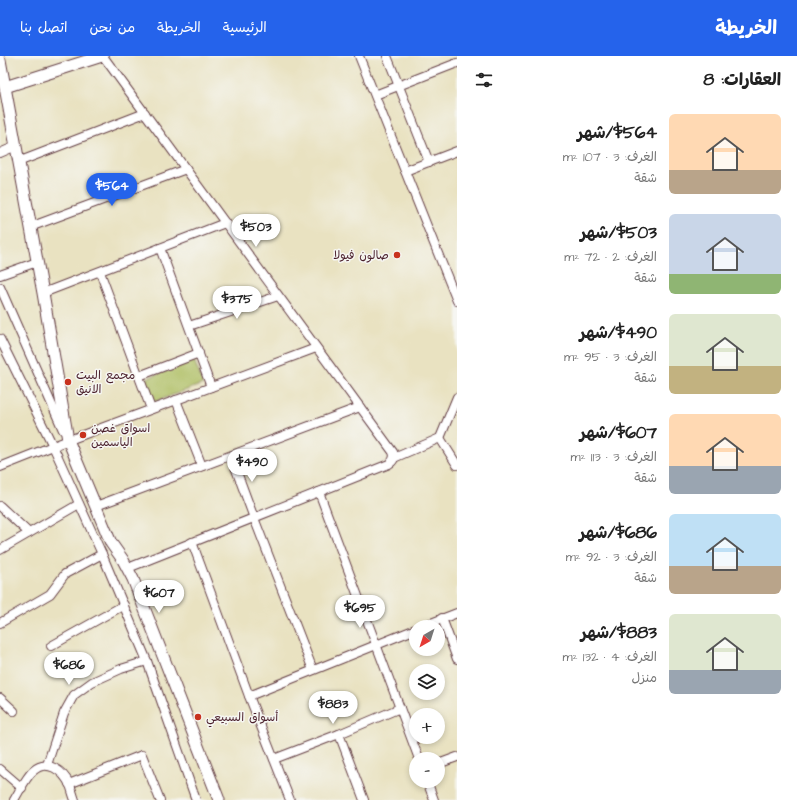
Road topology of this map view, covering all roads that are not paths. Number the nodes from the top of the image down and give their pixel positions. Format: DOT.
graph roads {
  1 [pos="103,56"];
  2 [pos="359,56"];
  3 [pos="387,56"];
  4 [pos="0,60"];
  5 [pos="457,63"];
  6 [pos="398,85"];
  7 [pos="2,88"];
  8 [pos="374,94"];
  9 [pos="145,113"];
  10 [pos="16,146"];
  11 [pos="457,151"];
  12 [pos="0,153"];
  13 [pos="18,162"];
  14 [pos="429,162"];
  15 [pos="186,169"];
  16 [pos="405,172"];
  17 [pos="225,223"];
  18 [pos="30,227"];
  19 [pos="160,248"];
  20 [pos="37,262"];
  21 [pos="100,272"];
  22 [pos="0,275"];
  23 [pos="0,288"];
  24 [pos="42,293"];
  25 [pos="278,296"];
  26 [pos="457,301"];
  27 [pos="189,326"];
  28 [pos="0,339"];
  29 [pos="316,348"];
  30 [pos="199,353"];
  31 [pos="139,376"];
  32 [pos="211,387"];
  33 [pos="457,397"];
  34 [pos="176,400"];
  35 [pos="360,407"];
  36 [pos="152,409"];
  37 [pos="440,438"];
  38 [pos="68,440"];
  39 [pos="53,446"];
  40 [pos="231,456"];
  41 [pos="394,458"];
  42 [pos="457,465"];
  43 [pos="202,466"];
  44 [pos="0,467"];
  45 [pos="319,492"];
  46 [pos="79,504"];
  47 [pos="0,506"];
  48 [pos="96,506"];
  49 [pos="254,518"];
  50 [pos="29,533"];
  51 [pos="192,542"];
  52 [pos="0,550"];
  53 [pos="102,554"];
  54 [pos="128,568"];
  55 [pos="124,605"];
  56 [pos="457,612"];
  57 [pos="442,618"];
  58 [pos="437,620"];
  59 [pos="0,623"];
  60 [pos="409,632"];
  61 [pos="376,645"];
  62 [pos="52,646"];
  63 [pos="457,659"];
  64 [pos="147,661"];
  65 [pos="313,670"];
  66 [pos="249,696"];
  67 [pos="0,698"];
  68 [pos="400,708"];
  69 [pos="14,711"];
  70 [pos="339,734"];
  71 [pos="416,752"];
  72 [pos="457,757"];
  73 [pos="274,759"];
  74 [pos="445,761"];
  75 [pos="46,765"];
  76 [pos="0,769"];
  77 [pos="69,784"];
  78 [pos="22,788"];
  79 [pos="430,788"];
  80 [pos="14,800"];
  81 [pos="75,800"];
  82 [pos="160,800"];
  83 [pos="196,800"];
  84 [pos="219,800"];
  85 [pos="290,800"];
  86 [pos="364,800"];
  87 [pos="434,800"];
  1 -- 7 [label="street"];
  1 -- 9 [label="street"];
  2 -- 8 [label="street"];
  3 -- 6 [label="street"];
  4 -- 7 [label="street"];
  5 -- 6 [label="street"];
  6 -- 8 [label="street"];
  6 -- 14 [label="street"];
  7 -- 10 [label="street"];
  8 -- 16 [label="street"];
  9 -- 13 [label="street"];
  9 -- 15 [label="street"];
  10 -- 12 [label="street"];
  10 -- 13 [label="street"];
  11 -- 14 [label="street"];
  13 -- 18 [label="street"];
  14 -- 16 [label="street"];
  15 -- 17 [label="street"];
  15 -- 18 [label="street"];
  16 -- 26 [label="street"];
  17 -- 19 [label="street"];
  17 -- 25 [label="street"];
  18 -- 20 [label="street"];
  19 -- 21 [label="street"];
  19 -- 27 [label="street"];
  20 -- 22 [label="street"];
  20 -- 24 [label="street"];
  21 -- 24 [label="street"];
  21 -- 31 [label="street"];
  23 -- 38 [label="street"];
  24 -- 38 [label="street"];
  25 -- 27 [label="street"];
  25 -- 29 [label="street"];
  27 -- 30 [label="street"];
  28 -- 39 [label="street"];
  29 -- 32 [label="street"];
  29 -- 35 [label="street"];
  30 -- 31 [label="street"];
  30 -- 32 [label="street"];
  31 -- 36 [label="street"];
  32 -- 34 [label="street"];
  33 -- 37 [label="street"];
  34 -- 36 [label="street"];
  34 -- 43 [label="street"];
  35 -- 40 [label="street"];
  35 -- 41 [label="street"];
  36 -- 38 [label="street"];
  37 -- 41 [label="street"];
  37 -- 42 [label="street"];
  38 -- 39 [label="street"];
  38 -- 48 [label="street"];
  39 -- 44 [label="street"];
  39 -- 46 [label="street"];
  40 -- 43 [label="street"];
  40 -- 49 [label="street"];
  41 -- 45 [label="street"];
  43 -- 48 [label="street"];
  45 -- 49 [label="street"];
  45 -- 61 [label="street"];
  46 -- 50 [label="street"];
  46 -- 53 [label="street"];
  47 -- 50 [label="street"];
  48 -- 54 [label="street"];
  49 -- 51 [label="street"];
  49 -- 65 [label="street"];
  50 -- 52 [label="street"];
  51 -- 54 [label="street"];
  51 -- 66 [label="street"];
  53 -- 55 [label="street"];
  53 -- 59 [label="street"];
  54 -- 84 [label="street"];
  55 -- 62 [label="street"];
  55 -- 64 [label="street"];
  56 -- 57 [label="street"];
  57 -- 58 [label="street"];
  57 -- 63 [label="street"];
  60 -- 61 [label="street"];
  61 -- 65 [label="street"];
  61 -- 68 [label="street"];
  64 -- 75 [label="street"];
  64 -- 83 [label="street"];
  65 -- 66 [label="street"];
  66 -- 73 [label="street"];
  67 -- 69 [label="street"];
  68 -- 70 [label="street"];
  68 -- 71 [label="street"];
  70 -- 73 [label="street"];
  70 -- 86 [label="street"];
  72 -- 74 [label="street"];
  73 -- 85 [label="street"];
  75 -- 77 [label="street"];
  75 -- 78 [label="street"];
  76 -- 78 [label="street"];
  77 -- 81 [label="street"];
  77 -- 82 [label="street"];
  78 -- 80 [label="street"];
  79 -- 87 [label="street"];
}
